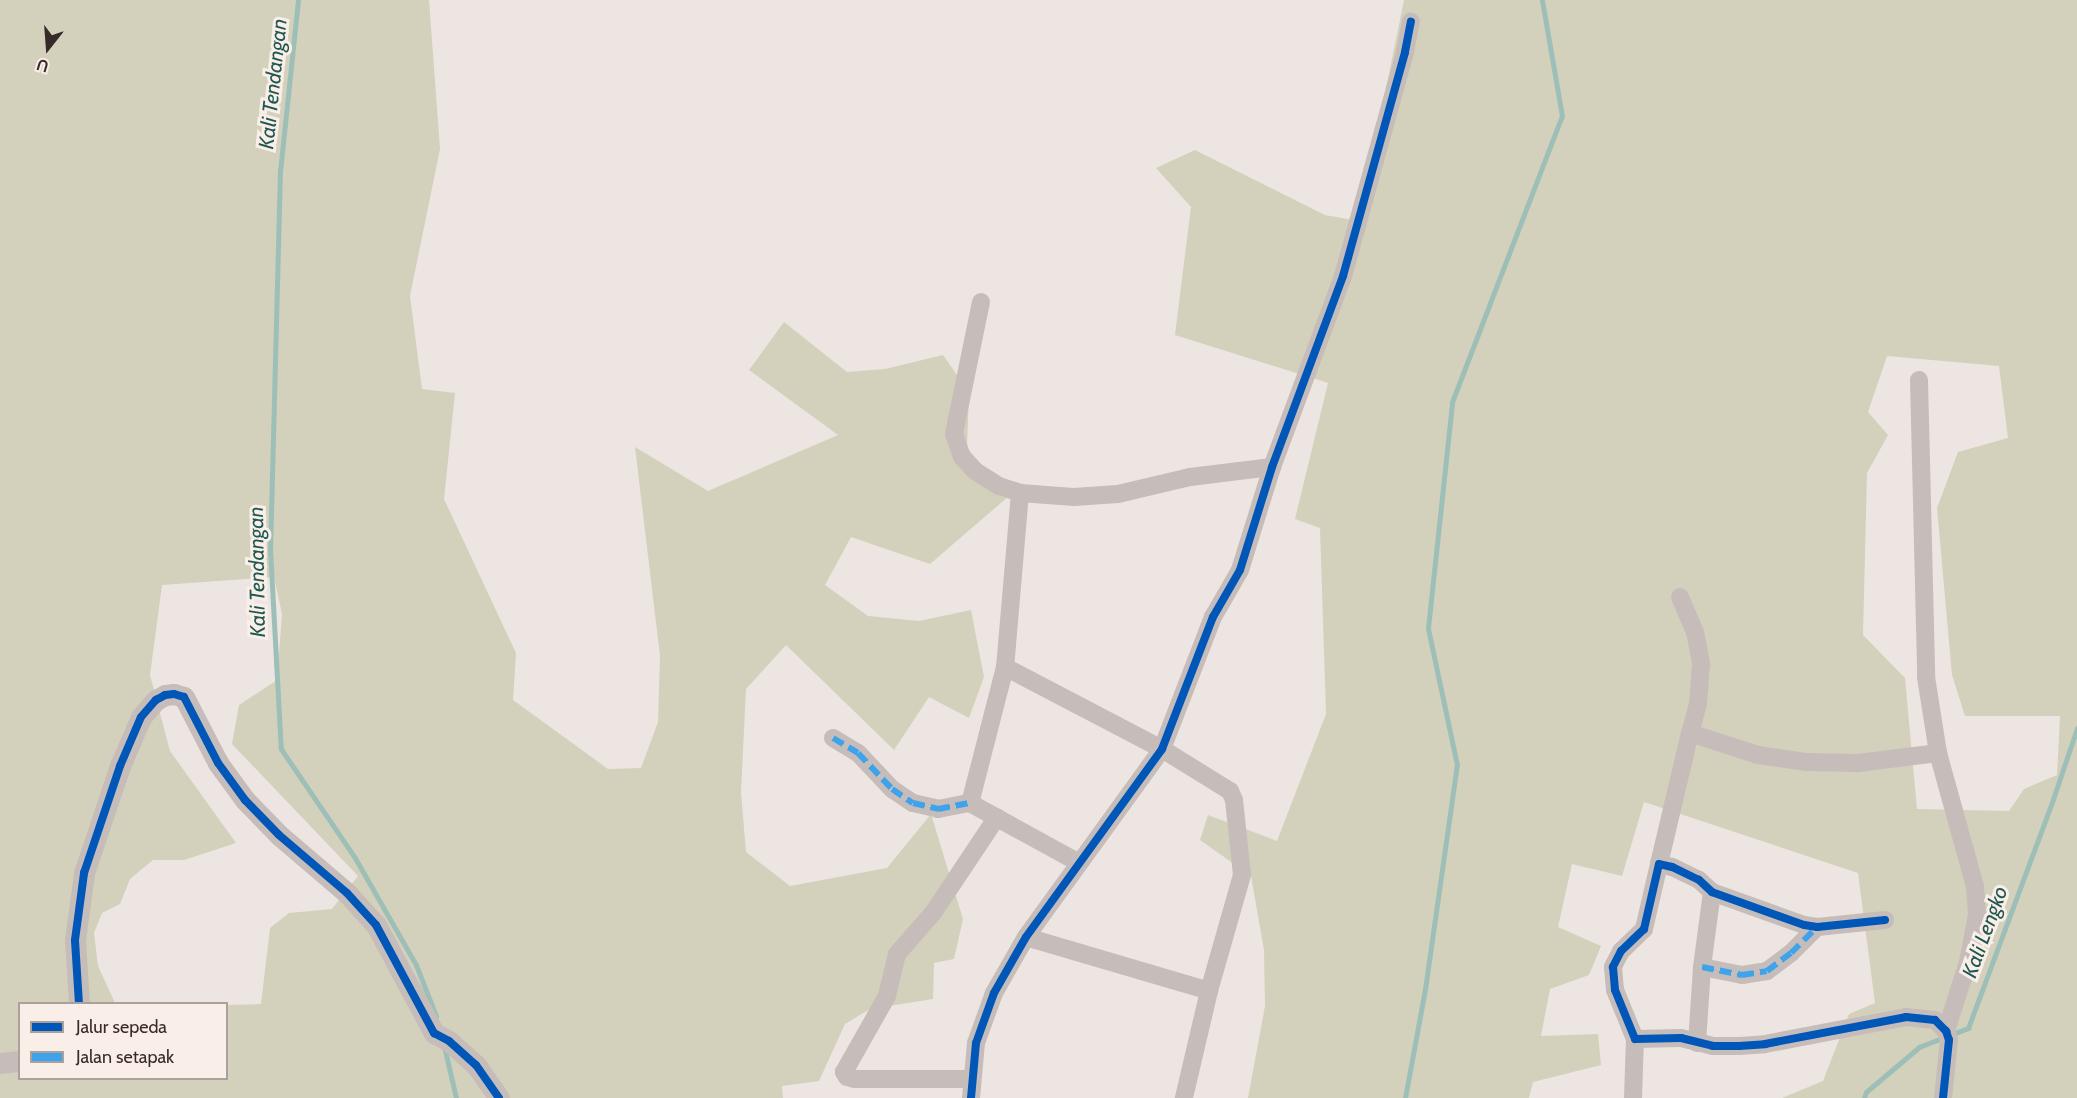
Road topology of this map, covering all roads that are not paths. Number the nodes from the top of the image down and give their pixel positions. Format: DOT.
graph roads {
  1 [pos="1411,21"];
  2 [pos="981,302"];
  3 [pos="1919,380"];
  4 [pos="1272,468"];
  5 [pos="1020,493"];
  6 [pos="1680,597"];
  7 [pos="1005,668"];
  8 [pos="1690,733"];
  9 [pos="833,738"];
  10 [pos="1162,749"];
  11 [pos="1938,753"];
  12 [pos="970,803"];
  13 [pos="997,817"];
  14 [pos="1079,863"];
  15 [pos="1659,864"];
  16 [pos="1712,892"];
  17 [pos="1885,920"];
  18 [pos="1817,927"];
  19 [pos="1026,937"];
  20 [pos="1701,967"];
  21 [pos="1209,991"];
  22 [pos="79,1002"];
  23 [pos="1947,1035"];
  24 [pos="1635,1039"];
  25 [pos="1697,1043"];
  26 [pos="18,1061"];
  27 [pos="0,1063"];
  28 [pos="972,1079"];
  29 [pos="499,1098"];
  30 [pos="971,1098"];
  31 [pos="1184,1098"];
  32 [pos="1633,1098"];
  33 [pos="1943,1098"];
  1 -- 4 [label="street"];
  2 -- 5 [label="street"];
  3 -- 11 [label="street"];
  4 -- 5 [label="street"];
  4 -- 10 [label="street"];
  5 -- 7 [label="street"];
  6 -- 8 [label="street"];
  7 -- 10 [label="street"];
  7 -- 12 [label="street"];
  8 -- 11 [label="street"];
  8 -- 15 [label="street"];
  9 -- 12 [label="street"];
  10 -- 14 [label="street"];
  10 -- 21 [label="street"];
  11 -- 23 [label="street"];
  12 -- 13 [label="street"];
  13 -- 14 [label="street"];
  13 -- 28 [label="street"];
  14 -- 19 [label="street"];
  15 -- 16 [label="street"];
  15 -- 24 [label="street"];
  16 -- 18 [label="street"];
  16 -- 20 [label="street"];
  17 -- 18 [label="street"];
  18 -- 20 [label="street"];
  19 -- 21 [label="street"];
  19 -- 28 [label="street"];
  20 -- 25 [label="street"];
  21 -- 31 [label="street"];
  22 -- 29 [label="street"];
  23 -- 25 [label="street"];
  23 -- 33 [label="street"];
  24 -- 25 [label="street"];
  24 -- 32 [label="street"];
  26 -- 27 [label="street"];
  28 -- 30 [label="street"];
}
